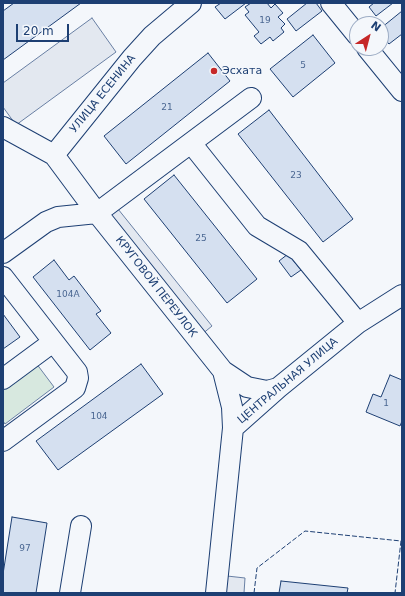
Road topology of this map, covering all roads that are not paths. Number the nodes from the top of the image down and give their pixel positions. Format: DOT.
graph roads {
  1 [pos="190,3"];
  2 [pos="331,3"];
  3 [pos="349,25"];
  4 [pos="374,56"];
  5 [pos="402,91"];
  6 [pos="251,98"];
  7 [pos="3,127"];
  8 [pos="191,143"];
  9 [pos="54,156"];
  10 [pos="97,213"];
  11 [pos="3,253"];
  12 [pos="3,277"];
  13 [pos="402,295"];
  14 [pos="358,323"];
  15 [pos="53,342"];
  16 [pos="223,371"];
  17 [pos="3,379"];
  18 [pos="278,388"];
  19 [pos="233,428"];
  20 [pos="3,441"];
  21 [pos="81,526"];
  22 [pos="70,593"];
  23 [pos="216,593"];
  1 -- 9 [label="street, УЛИЦА ЕСЕНИНА"];
  2 -- 3 [label="street"];
  4 -- 5 [label="street"];
  6 -- 8 [label="street"];
  7 -- 9 [label="street"];
  8 -- 10 [label="street"];
  8 -- 14 [label="street"];
  9 -- 10 [label="street, КРУГОВОЙ ПЕРЕУЛОК"];
  10 -- 11 [label="street"];
  10 -- 16 [label="street, КРУГОВОЙ ПЕРЕУЛОК"];
  12 -- 15 [label="street"];
  13 -- 14 [label="street, ЦЕНТРАЛЬНАЯ УЛИЦА"];
  14 -- 18 [label="street, ЦЕНТРАЛЬНАЯ УЛИЦА"];
  15 -- 17 [label="street"];
  15 -- 20 [label="street"];
  16 -- 18 [label="street"];
  16 -- 19 [label="street, КРУГОВОЙ ПЕРЕУЛОК"];
  18 -- 19 [label="street, ЦЕНТРАЛЬНАЯ УЛИЦА"];
  19 -- 23 [label="street, ЦЕНТРАЛЬНАЯ УЛИЦА"];
  21 -- 22 [label="street"];
}
